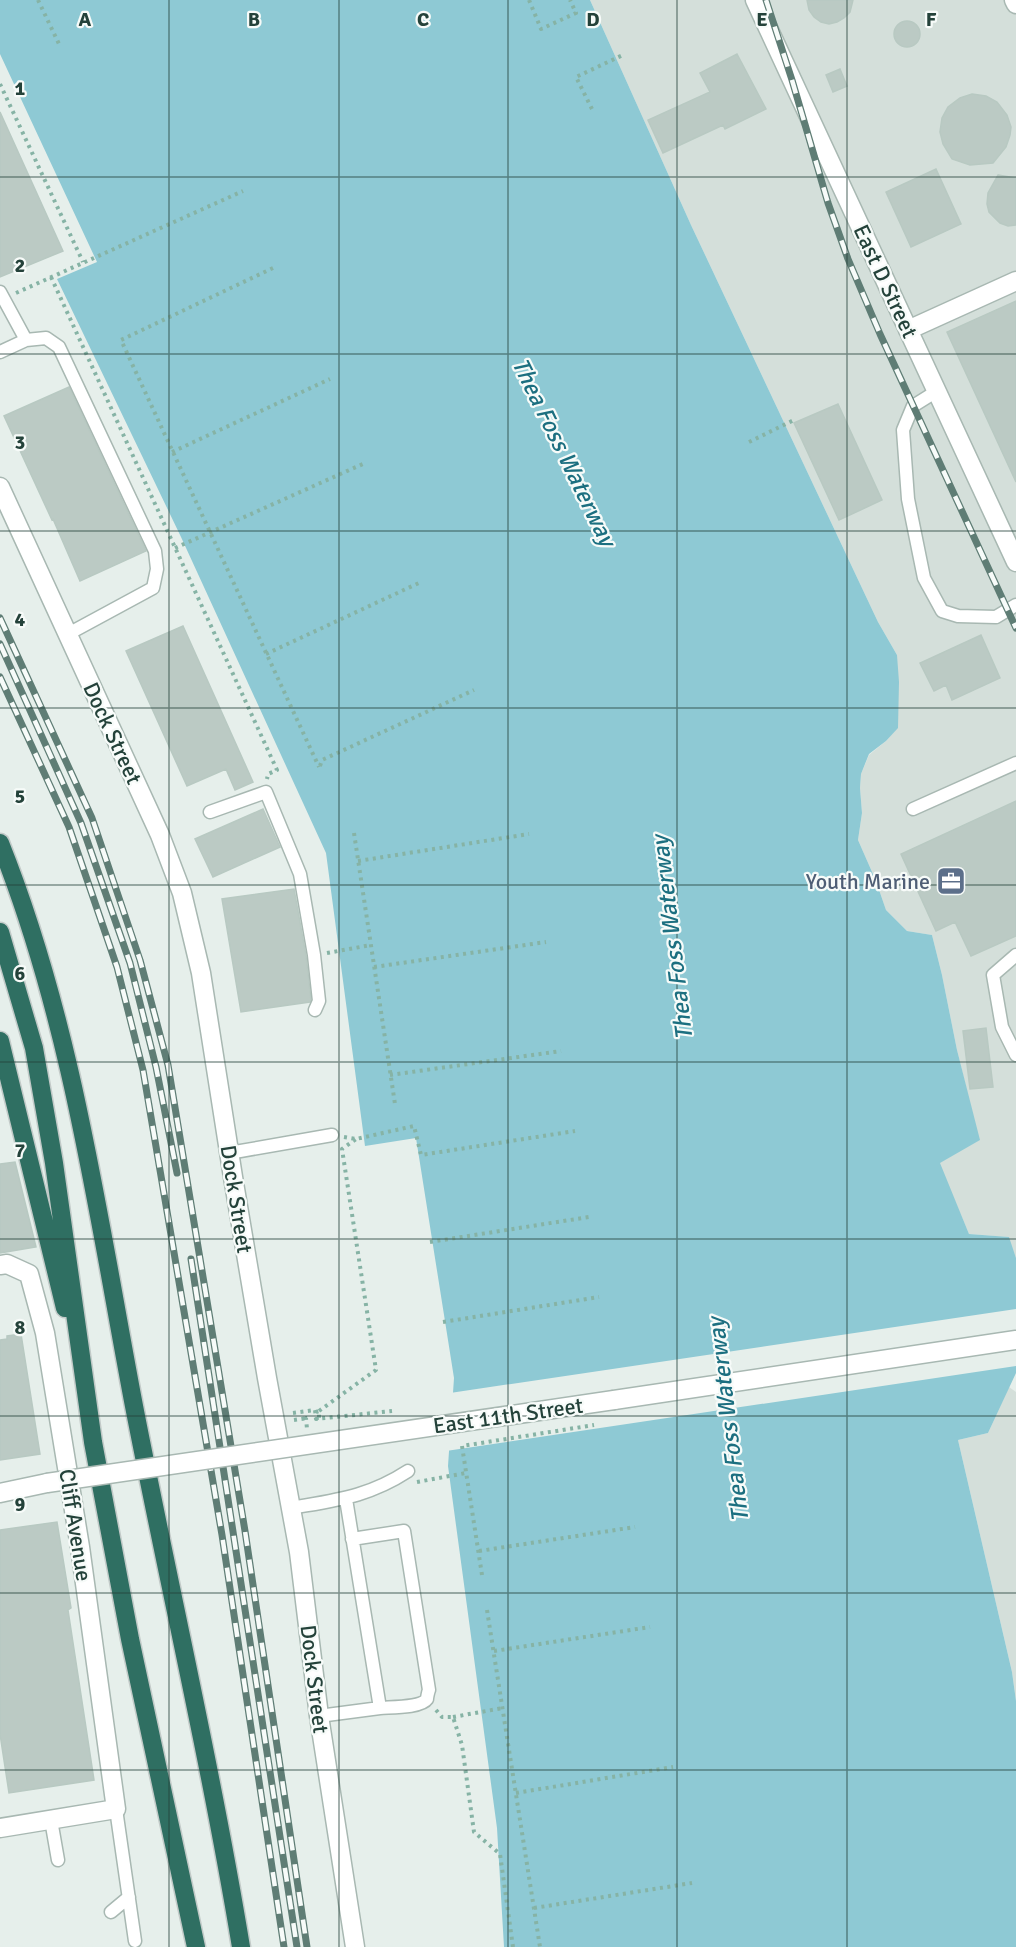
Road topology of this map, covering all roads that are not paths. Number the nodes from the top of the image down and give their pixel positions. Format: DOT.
graph roads {
  1 [pos="755,0"];
  2 [pos="1016,281"];
  3 [pos="2,296"];
  4 [pos="908,330"];
  5 [pos="26,340"];
  6 [pos="0,352"];
  7 [pos="937,391"];
  8 [pos="0,487"];
  9 [pos="1016,562"];
  10 [pos="1016,605"];
  11 [pos="68,634"];
  12 [pos="1016,763"];
  13 [pos="913,809"];
  14 [pos="210,812"];
  15 [pos="0,843"];
  16 [pos="0,932"];
  17 [pos="1016,955"];
  18 [pos="315,1010"];
  19 [pos="0,1041"];
  20 [pos="1016,1055"];
  21 [pos="332,1135"];
  22 [pos="230,1153"];
  23 [pos="0,1265"];
  24 [pos="1016,1340"];
  25 [pos="87,1402"];
  26 [pos="411,1477"];
  27 [pos="0,1493"];
  28 [pos="346,1499"];
  29 [pos="291,1508"];
  30 [pos="352,1539"];
  31 [pos="380,1708"];
  32 [pos="318,1716"];
  33 [pos="116,1809"];
  34 [pos="51,1820"];
  35 [pos="0,1828"];
  36 [pos="58,1860"];
  37 [pos="129,1897"];
  38 [pos="111,1912"];
  39 [pos="135,1941"];
  40 [pos="196,1947"];
  41 [pos="241,1947"];
  42 [pos="355,1947"];
  1 -- 4 [label="street, East D Street"];
  2 -- 4 [label="street"];
  3 -- 5 [label="lane"];
  4 -- 7 [label="street, East D Street"];
  5 -- 6 [label="lane"];
  5 -- 11 [label="lane"];
  7 -- 9 [label="street, East D Street"];
  7 -- 10 [label="lane"];
  8 -- 11 [label="street, Dock Street"];
  11 -- 22 [label="street, Dock Street"];
  12 -- 13 [label="lane"];
  14 -- 18 [label="lane"];
  15 -- 41 [label="highway"];
  16 -- 25 [label="highway"];
  17 -- 20 [label="lane"];
  19 -- 25 [label="highway"];
  21 -- 22 [label="lane"];
  22 -- 29 [label="street, Dock Street"];
  23 -- 33 [label="street, Cliff Avenue"];
  24 -- 27 [label="street, East 11th Street, bridge"];
  25 -- 40 [label="highway"];
  26 -- 28 [label="lane"];
  28 -- 29 [label="lane"];
  28 -- 30 [label="lane"];
  29 -- 32 [label="street, Dock Street"];
  30 -- 31 [label="lane"];
  30 -- 31 [label="lane"];
  31 -- 32 [label="lane"];
  32 -- 42 [label="street, Dock Street"];
  33 -- 34 [label="street"];
  33 -- 37 [label="lane"];
  34 -- 35 [label="street"];
  34 -- 36 [label="lane"];
  37 -- 38 [label="lane"];
  37 -- 39 [label="lane"];
}
